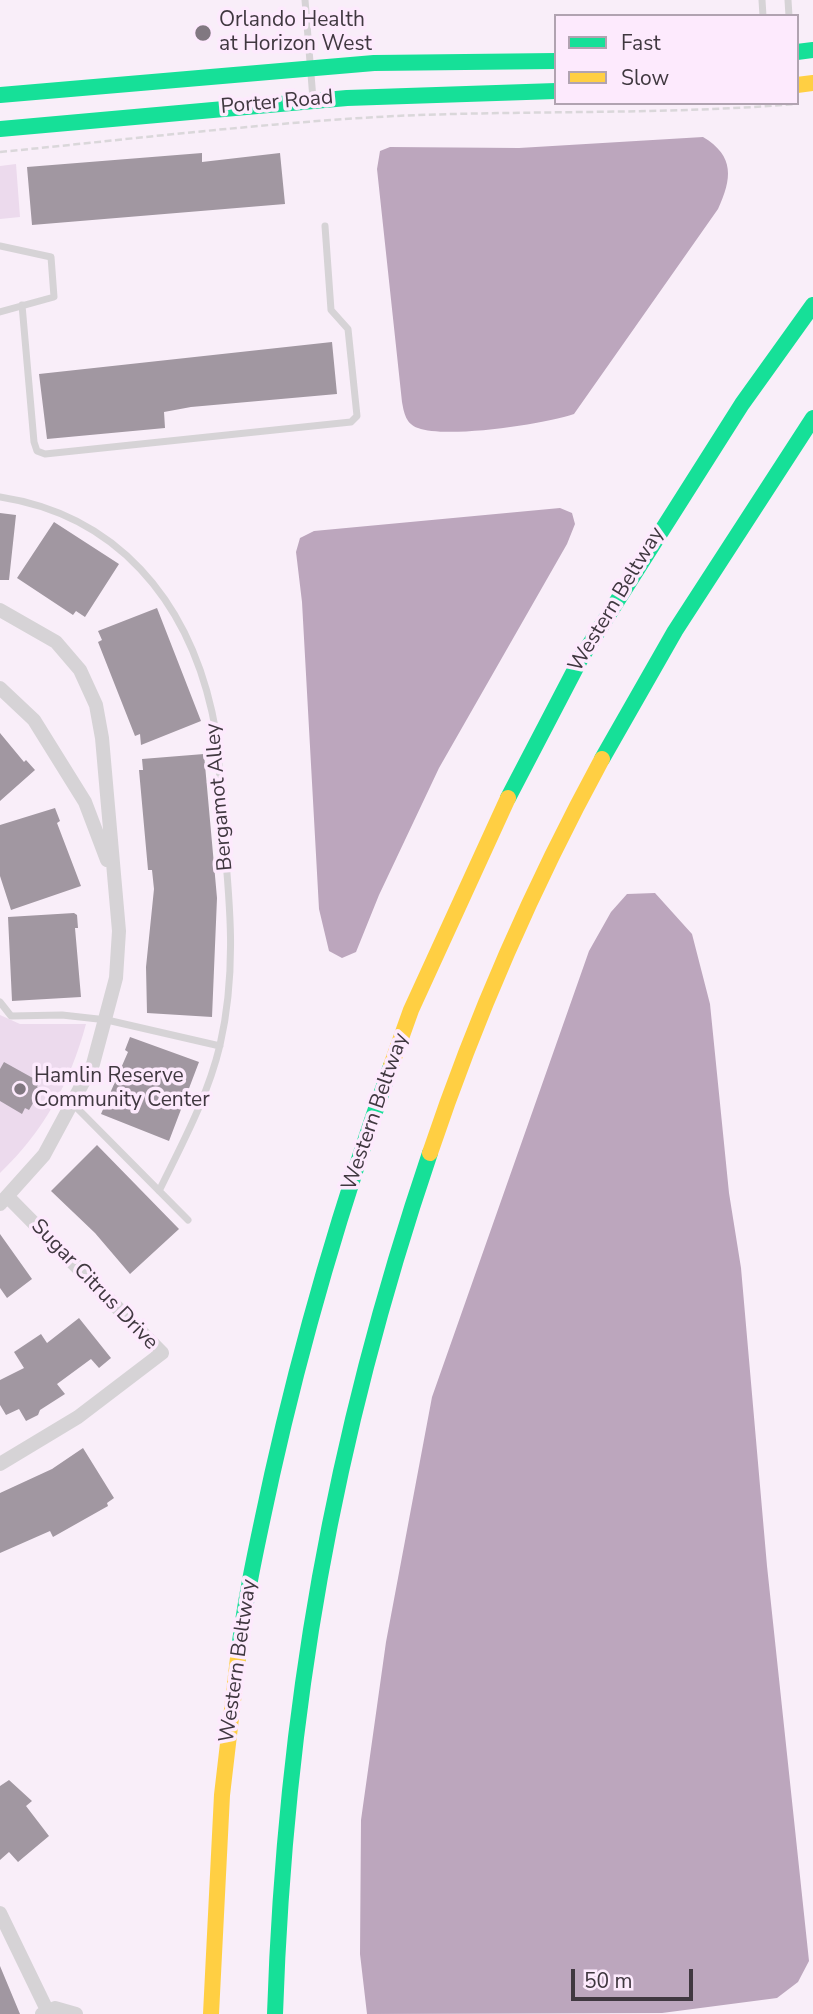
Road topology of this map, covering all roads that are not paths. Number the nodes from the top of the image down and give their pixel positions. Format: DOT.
graph roads {
  1 [pos="305,0"];
  2 [pos="554,61"];
  3 [pos="310,67"];
  4 [pos="554,78"];
  5 [pos="502,91"];
  6 [pos="554,91"];
  7 [pos="0,95"];
  8 [pos="313,99"];
  9 [pos="0,129"];
  10 [pos="325,226"];
  11 [pos="0,246"];
  12 [pos="22,305"];
  13 [pos="813,305"];
  14 [pos="0,312"];
  15 [pos="813,418"];
  16 [pos="0,497"];
  17 [pos="0,610"];
  18 [pos="0,688"];
  19 [pos="113,874"];
  20 [pos="0,1002"];
  21 [pos="107,1020"];
  22 [pos="219,1046"];
  23 [pos="74,1105"];
  24 [pos="159,1191"];
  25 [pos="3,1197"];
  26 [pos="188,1220"];
  27 [pos="0,1464"];
  28 [pos="0,1913"];
  29 [pos="45,2012"];
  30 [pos="76,2014"];
  31 [pos="211,2014"];
  32 [pos="275,2014"];
  1 -- 3 [label="lane"];
  2 -- 3 [label="main road, Porter Road"];
  3 -- 7 [label="main road, Porter Road"];
  3 -- 8 [label="lane"];
  4 -- 5 [label="main road"];
  5 -- 6 [label="main road, Porter Road"];
  5 -- 8 [label="main road, Porter Road"];
  8 -- 9 [label="main road, Porter Road"];
  10 -- 12 [label="lane"];
  11 -- 12 [label="lane"];
  12 -- 14 [label="lane"];
  13 -- 31 [label="main road, Western Beltway"];
  15 -- 32 [label="main road"];
  16 -- 22 [label="lane, Bergamot Alley"];
  17 -- 19 [label="street"];
  18 -- 19 [label="street"];
  19 -- 21 [label="street"];
  20 -- 21 [label="lane"];
  21 -- 22 [label="lane"];
  21 -- 23 [label="street"];
  22 -- 24 [label="lane, Bergamot Alley"];
  23 -- 24 [label="lane"];
  23 -- 25 [label="street"];
  24 -- 26 [label="lane"];
  25 -- 27 [label="street, Sugar Citrus Drive"];
  28 -- 29 [label="street"];
  29 -- 30 [label="street"];
}
